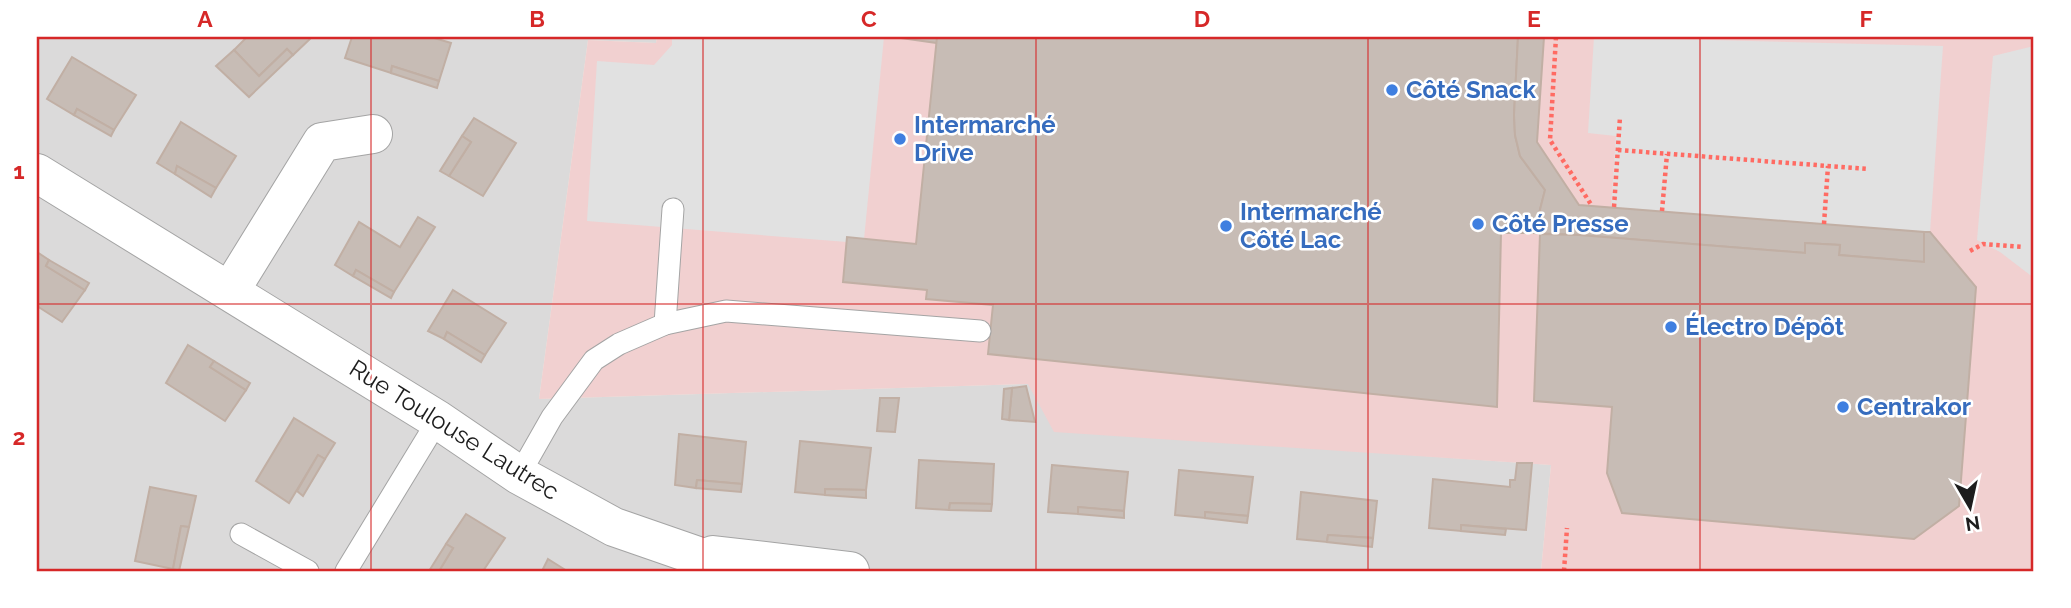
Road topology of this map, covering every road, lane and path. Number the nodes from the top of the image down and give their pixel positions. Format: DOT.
graph roads {
  1 [pos="1556,37"];
  2 [pos="1620,117"];
  3 [pos="373,134"];
  4 [pos="1618,150"];
  5 [pos="1667,154"];
  6 [pos="1828,166"];
  7 [pos="1868,169"];
  8 [pos="37,173"];
  9 [pos="1592,206"];
  10 [pos="1614,208"];
  11 [pos="673,209"];
  12 [pos="1662,211"];
  13 [pos="1824,224"];
  14 [pos="2023,247"];
  15 [pos="1970,251"];
  16 [pos="230,291"];
  17 [pos="665,324"];
  18 [pos="980,331"];
  19 [pos="438,419"];
  20 [pos="519,475"];
  21 [pos="1567,528"];
  22 [pos="241,534"];
  23 [pos="687,552"];
  24 [pos="308,571"];
  25 [pos="346,571"];
  26 [pos="741,571"];
  27 [pos="847,571"];
  28 [pos="1564,571"];
  1 -- 9 [label="path"];
  2 -- 4 [label="path"];
  3 -- 16 [label="street"];
  4 -- 5 [label="path"];
  4 -- 10 [label="path"];
  5 -- 6 [label="path"];
  5 -- 12 [label="path"];
  6 -- 7 [label="path"];
  6 -- 13 [label="path"];
  8 -- 16 [label="street, Rue Toulouse Lautrec"];
  11 -- 17 [label="lane"];
  14 -- 15 [label="path"];
  16 -- 19 [label="street, Rue Toulouse Lautrec"];
  17 -- 18 [label="lane"];
  17 -- 20 [label="lane"];
  19 -- 20 [label="street, Rue Toulouse Lautrec"];
  19 -- 25 [label="lane"];
  20 -- 23 [label="street, Rue Toulouse Lautrec"];
  21 -- 28 [label="path"];
  22 -- 24 [label="lane"];
  23 -- 26 [label="street, Rue Toulouse Lautrec"];
  23 -- 27 [label="street, Rue Toulouse Lautrec"];
}
